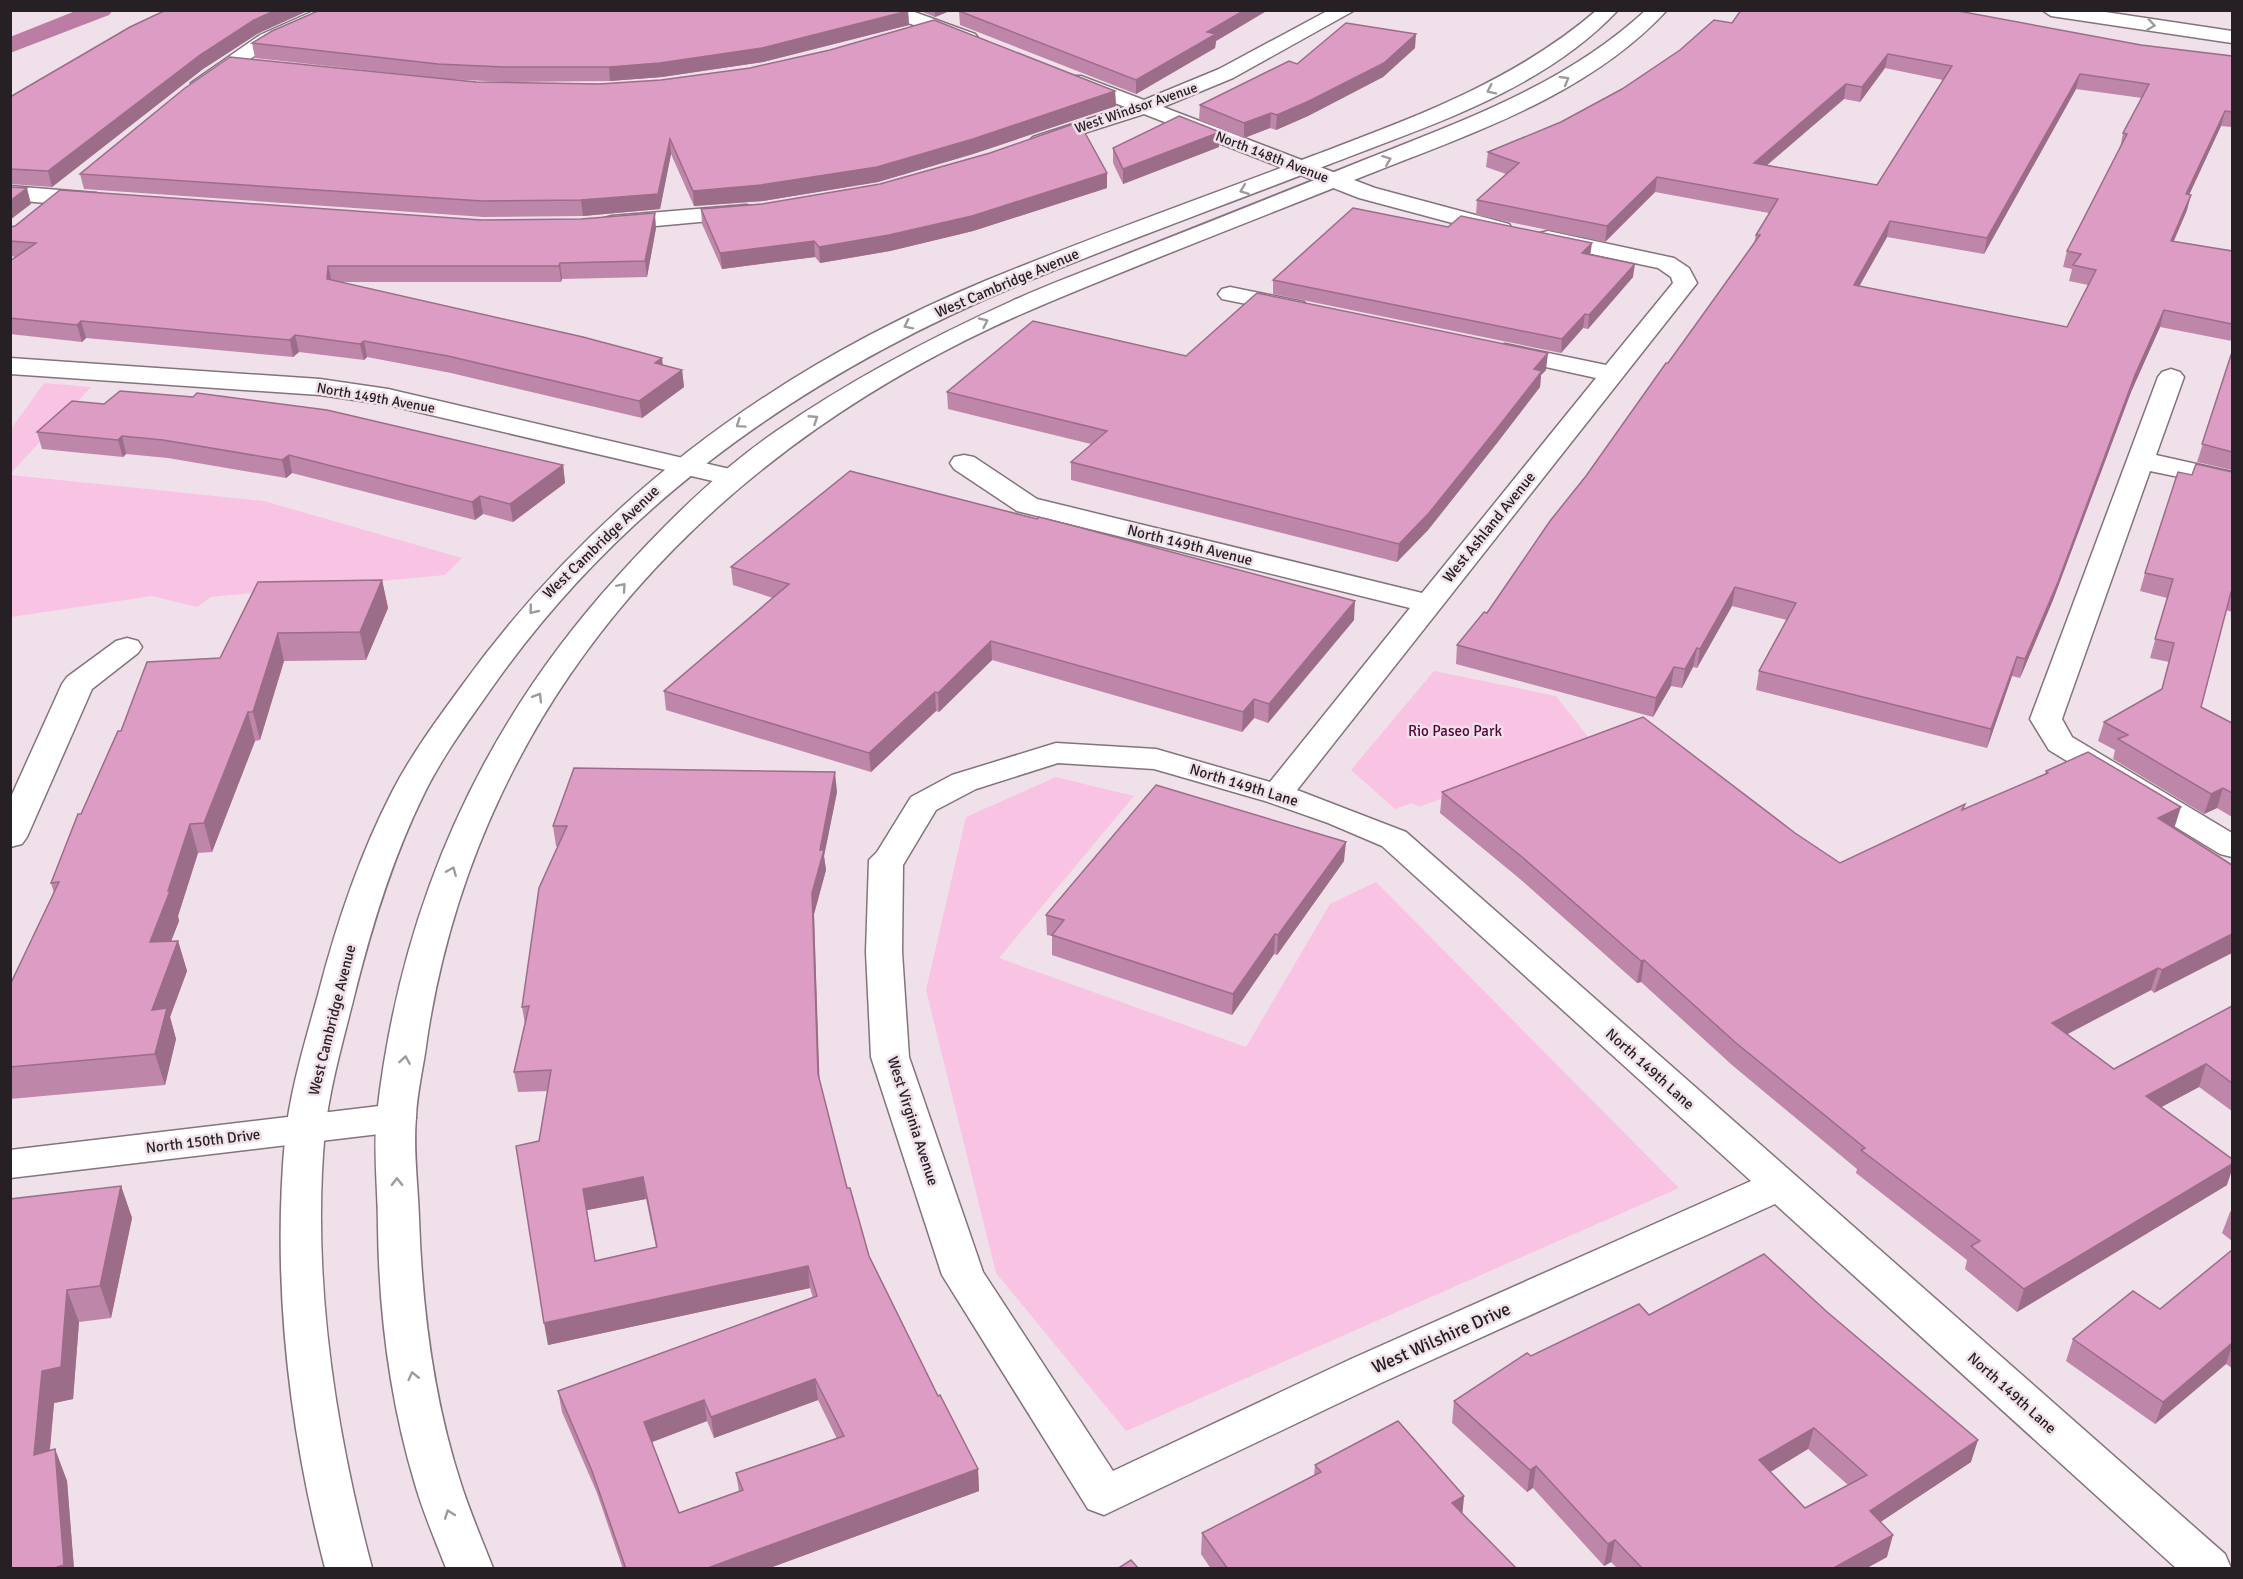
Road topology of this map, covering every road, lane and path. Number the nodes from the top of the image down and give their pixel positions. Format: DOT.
graph roads {
  1 [pos="333,10"];
  2 [pos="890,10"];
  3 [pos="1346,10"];
  4 [pos="1609,10"];
  5 [pos="1658,10"];
  6 [pos="2051,10"];
  7 [pos="2174,10"];
  8 [pos="969,14"];
  9 [pos="2232,19"];
  10 [pos="936,25"];
  11 [pos="903,35"];
  12 [pos="2232,37"];
  13 [pos="991,46"];
  14 [pos="228,63"];
  15 [pos="262,67"];
  16 [pos="1056,72"];
  17 [pos="180,97"];
  18 [pos="1142,106"];
  19 [pos="1025,147"];
  20 [pos="1299,169"];
  21 [pos="82,176"];
  22 [pos="1332,181"];
  23 [pos="10,193"];
  24 [pos="56,197"];
  25 [pos="115,201"];
  26 [pos="763,210"];
  27 [pos="38,212"];
  28 [pos="594,225"];
  29 [pos="1666,263"];
  30 [pos="1230,294"];
  31 [pos="1315,311"];
  32 [pos="1481,346"];
  33 [pos="10,366"];
  34 [pos="1614,374"];
  35 [pos="2171,377"];
  36 [pos="2139,460"];
  37 [pos="964,463"];
  38 [pos="685,465"];
  39 [pos="734,478"];
  40 [pos="2232,480"];
  41 [pos="1427,603"];
  42 [pos="127,647"];
  43 [pos="1005,767"];
  44 [pos="1276,794"];
  45 [pos="10,837"];
  46 [pos="2232,847"];
  47 [pos="396,1118"];
  48 [pos="306,1129"];
  49 [pos="10,1164"];
  50 [pos="1780,1185"];
  51 [pos="1104,1496"];
  52 [pos="348,1569"];
  53 [pos="469,1569"];
  54 [pos="2208,1569"];
  1 -- 14 [label="street"];
  2 -- 10 [label="street"];
  3 -- 18 [label="street, West Windsor Avenue"];
  4 -- 20 [label="street, West Cambridge Avenue, one-way"];
  22 -- 5 [label="street, West Cambridge Avenue, one-way"];
  6 -- 12 [label="street, one-way"];
  7 -- 9 [label="street"];
  8 -- 10 [label="street"];
  10 -- 11 [label="street"];
  10 -- 13 [label="street"];
  14 -- 15 [label="street"];
  14 -- 17 [label="street"];
  16 -- 18 [label="street, North 148th Avenue"];
  18 -- 19 [label="street, West Windsor Avenue"];
  18 -- 20 [label="street, North 148th Avenue"];
  20 -- 22 [label="street, North 148th Avenue"];
  20 -- 38 [label="street, West Cambridge Avenue, one-way"];
  21 -- 24 [label="street"];
  22 -- 29 [label="street, North 148th Avenue"];
  39 -- 22 [label="street, West Cambridge Avenue, one-way"];
  23 -- 24 [label="street"];
  24 -- 25 [label="street"];
  24 -- 27 [label="street"];
  26 -- 28 [label="street"];
  29 -- 34 [label="street, West Ashland Avenue"];
  30 -- 31 [label="street"];
  32 -- 34 [label="street"];
  33 -- 38 [label="street, North 149th Avenue"];
  34 -- 41 [label="street, West Ashland Avenue"];
  35 -- 36 [label="street"];
  36 -- 40 [label="street"];
  36 -- 46 [label="street"];
  37 -- 41 [label="street, North 149th Avenue"];
  38 -- 39 [label="street, North 149th Avenue"];
  38 -- 48 [label="street, West Cambridge Avenue, one-way"];
  47 -- 39 [label="street, West Cambridge Avenue, one-way"];
  41 -- 44 [label="street, West Ashland Avenue"];
  42 -- 45 [label="street"];
  43 -- 44 [label="street, North 149th Lane"];
  43 -- 51 [label="street, West Virginia Avenue"];
  44 -- 50 [label="street, North 149th Lane"];
  47 -- 48 [label="street, North 150th Drive"];
  53 -- 47 [label="street, West Cambridge Avenue, one-way"];
  48 -- 49 [label="street, North 150th Drive"];
  48 -- 52 [label="street, West Cambridge Avenue"];
  50 -- 51 [label="street, West Wilshire Drive"];
  50 -- 54 [label="street, North 149th Lane"];
}
